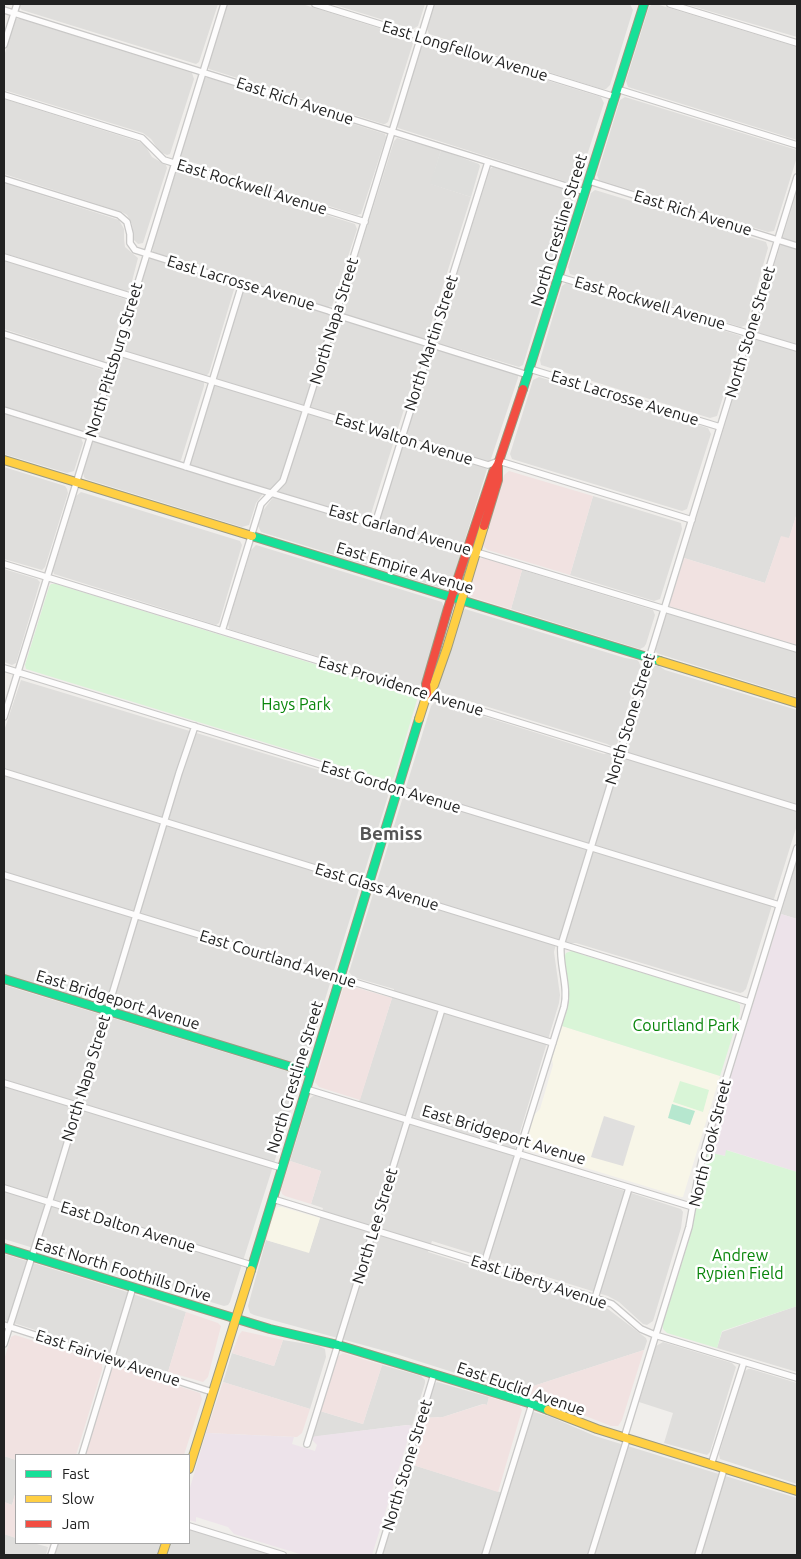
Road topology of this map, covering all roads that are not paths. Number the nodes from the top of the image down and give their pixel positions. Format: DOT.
graph roads {
  1 [pos="17,4"];
  2 [pos="224,4"];
  3 [pos="315,4"];
  4 [pos="432,4"];
  5 [pos="643,4"];
  6 [pos="670,4"];
  7 [pos="4,10"];
  8 [pos="14,13"];
  9 [pos="421,38"];
  10 [pos="797,43"];
  11 [pos="4,45"];
  12 [pos="202,71"];
  13 [pos="616,93"];
  14 [pos="4,95"];
  15 [pos="391,131"];
  16 [pos="797,144"];
  17 [pos="488,162"];
  18 [pos="175,163"];
  19 [pos="797,176"];
  20 [pos="4,179"];
  21 [pos="589,181"];
  22 [pos="585,192"];
  23 [pos="365,222"];
  24 [pos="778,240"];
  25 [pos="797,246"];
  26 [pos="146,254"];
  27 [pos="4,257"];
  28 [pos="559,277"];
  29 [pos="242,284"];
  30 [pos="133,298"];
  31 [pos="336,314"];
  32 [pos="750,333"];
  33 [pos="4,334"];
  34 [pos="430,344"];
  35 [pos="797,348"];
  36 [pos="117,352"];
  37 [pos="112,368"];
  38 [pos="529,372"];
  39 [pos="212,381"];
  40 [pos="4,410"];
  41 [pos="306,410"];
  42 [pos="720,427"];
  43 [pos="90,437"];
  44 [pos="401,438"];
  45 [pos="4,460"];
  46 [pos="499,463"];
  47 [pos="186,467"];
  48 [pos="76,482"];
  49 [pos="272,493"];
  50 [pos="692,520"];
  51 [pos="375,524"];
  52 [pos="251,536"];
  53 [pos="466,552"];
  54 [pos="476,552"];
  55 [pos="4,564"];
  56 [pos="47,577"];
  57 [pos="452,597"];
  58 [pos="462,600"];
  59 [pos="664,610"];
  60 [pos="222,631"];
  61 [pos="797,649"];
  62 [pos="648,657"];
  63 [pos="4,668"];
  64 [pos="17,672"];
  65 [pos="427,694"];
  66 [pos="797,703"];
  67 [pos="4,717"];
  68 [pos="195,726"];
  69 [pos="620,754"];
  70 [pos="4,772"];
  71 [pos="398,789"];
  72 [pos="797,808"];
  73 [pos="164,821"];
  74 [pos="590,848"];
  75 [pos="797,848"];
  76 [pos="795,863"];
  77 [pos="4,875"];
  78 [pos="369,884"];
  79 [pos="779,905"];
  80 [pos="135,915"];
  81 [pos="561,944"];
  82 [pos="340,978"];
  83 [pos="4,979"];
  84 [pos="750,1002"];
  85 [pos="442,1009"];
  86 [pos="106,1010"];
  87 [pos="552,1043"];
  88 [pos="311,1073"];
  89 [pos="4,1083"];
  90 [pos="306,1089"];
  91 [pos="77,1106"];
  92 [pos="407,1120"];
  93 [pos="518,1154"];
  94 [pos="282,1168"];
  95 [pos="4,1188"];
  96 [pos="629,1188"];
  97 [pos="272,1199"];
  98 [pos="48,1203"];
  99 [pos="693,1207"];
  100 [pos="374,1231"];
  101 [pos="4,1248"];
  102 [pos="32,1256"];
  103 [pos="484,1264"];
  104 [pos="252,1265"];
  105 [pos="133,1287"];
  106 [pos="595,1298"];
  107 [pos="234,1318"];
  108 [pos="6,1326"];
  109 [pos="655,1335"];
  110 [pos="4,1344"];
  111 [pos="338,1346"];
  112 [pos="111,1360"];
  113 [pos="744,1362"];
  114 [pos="434,1374"];
  115 [pos="797,1378"];
  116 [pos="212,1392"];
  117 [pos="532,1404"];
  118 [pos="625,1439"];
  119 [pos="307,1444"];
  120 [pos="82,1454"];
  121 [pos="190,1466"];
  122 [pos="711,1466"];
  123 [pos="724,1470"];
  124 [pos="797,1491"];
  125 [pos="190,1526"];
  126 [pos="271,1553"];
  127 [pos="283,1555"];
  128 [pos="379,1555"];
  129 [pos="485,1555"];
  130 [pos="591,1555"];
  131 [pos="698,1555"];
  1 -- 8 [label="street"];
  2 -- 12 [label="street, North Pittsburg Street"];
  3 -- 9 [label="street, East Longfellow Avenue"];
  4 -- 9 [label="street, North Napa Street"];
  5 -- 13 [label="main road, North Crestline Street"];
  6 -- 10 [label="street"];
  7 -- 8 [label="street, East Rich Avenue"];
  8 -- 11 [label="street"];
  8 -- 12 [label="street, East Rich Avenue"];
  9 -- 13 [label="street, East Longfellow Avenue"];
  9 -- 15 [label="street, North Napa Street"];
  12 -- 15 [label="street, East Rich Avenue"];
  12 -- 18 [label="street, North Pittsburg Street"];
  13 -- 16 [label="street, East Longfellow Avenue"];
  13 -- 21 [label="main road, North Crestline Street"];
  14 -- 18 [label="street, East Rockwell Avenue"];
  15 -- 17 [label="street, East Rich Avenue"];
  15 -- 23 [label="street, North Napa Street"];
  17 -- 22 [label="street, East Rich Avenue"];
  17 -- 34 [label="street, North Martin Street"];
  18 -- 23 [label="street, East Rockwell Avenue"];
  18 -- 26 [label="street, North Pittsburg Street"];
  19 -- 24 [label="street, North Stone Street"];
  20 -- 26 [label="street, East Lacrosse Avenue"];
  21 -- 22 [label="main road, North Crestline Street"];
  21 -- 24 [label="street, East Rich Avenue"];
  22 -- 28 [label="main road, North Crestline Street"];
  23 -- 31 [label="street, North Napa Street"];
  24 -- 25 [label="street, East Rich Avenue"];
  24 -- 32 [label="street, North Stone Street"];
  26 -- 29 [label="street, East Lacrosse Avenue"];
  26 -- 30 [label="street, North Pittsburg Street"];
  27 -- 30 [label="street"];
  28 -- 32 [label="street, East Rockwell Avenue"];
  28 -- 38 [label="main road, North Crestline Street"];
  29 -- 31 [label="street, East Lacrosse Avenue"];
  29 -- 39 [label="street"];
  30 -- 36 [label="street, North Pittsburg Street"];
  31 -- 34 [label="street, East Lacrosse Avenue"];
  31 -- 41 [label="street, North Napa Street"];
  32 -- 35 [label="street, East Rockwell Avenue"];
  32 -- 42 [label="street, North Stone Street"];
  33 -- 37 [label="street"];
  34 -- 38 [label="street, East Lacrosse Avenue"];
  34 -- 44 [label="street, North Martin Street"];
  36 -- 37 [label="street, North Pittsburg Street"];
  36 -- 39 [label="street, East Walton Avenue"];
  37 -- 43 [label="street, North Pittsburg Street"];
  38 -- 42 [label="street, East Lacrosse Avenue"];
  38 -- 46 [label="main road, North Crestline Street"];
  39 -- 41 [label="street, East Walton Avenue"];
  39 -- 47 [label="street"];
  40 -- 43 [label="street, East Garland Avenue"];
  41 -- 44 [label="street, East Walton Avenue"];
  41 -- 49 [label="street, North Napa Street"];
  42 -- 50 [label="street, North Stone Street"];
  43 -- 47 [label="street, East Garland Avenue"];
  43 -- 48 [label="street, North Pittsburg Street"];
  44 -- 46 [label="street, East Walton Avenue"];
  44 -- 51 [label="street, North Martin Street"];
  45 -- 48 [label="main road, East Empire Avenue"];
  46 -- 50 [label="street, East Walton Avenue"];
  46 -- 53 [label="main road, North Crestline Street"];
  46 -- 54 [label="main road, North Crestline Street"];
  47 -- 49 [label="street, East Garland Avenue"];
  48 -- 52 [label="main road, East Empire Avenue"];
  48 -- 56 [label="street, North Pittsburg Street"];
  49 -- 51 [label="street, East Garland Avenue"];
  49 -- 52 [label="street, North Napa Street"];
  50 -- 59 [label="street, North Stone Street"];
  51 -- 53 [label="street, East Garland Avenue"];
  52 -- 57 [label="main road, East Empire Avenue"];
  52 -- 60 [label="street, North Napa Street"];
  53 -- 54 [label="street, East Garland Avenue"];
  53 -- 57 [label="main road, North Crestline Street"];
  54 -- 58 [label="main road, North Crestline Street"];
  54 -- 59 [label="street, East Garland Avenue"];
  55 -- 56 [label="street, East Providence Avenue"];
  56 -- 60 [label="street, East Providence Avenue"];
  56 -- 64 [label="street, North Pittsburg Street"];
  57 -- 58 [label="main road, East Empire Avenue"];
  57 -- 65 [label="main road, North Crestline Street"];
  58 -- 62 [label="main road, East Empire Avenue"];
  58 -- 65 [label="main road, North Crestline Street"];
  59 -- 61 [label="street, East Garland Avenue"];
  59 -- 62 [label="street, North Stone Street"];
  60 -- 65 [label="street, East Providence Avenue"];
  62 -- 66 [label="main road, East Empire Avenue"];
  62 -- 69 [label="street, North Stone Street"];
  63 -- 64 [label="street, East Gordon Avenue"];
  64 -- 67 [label="street, North Pittsburg Street"];
  64 -- 68 [label="street, East Gordon Avenue"];
  65 -- 69 [label="street, East Providence Avenue"];
  65 -- 71 [label="main road, North Crestline Street"];
  68 -- 71 [label="street, East Gordon Avenue"];
  68 -- 73 [label="street, North Napa Street"];
  69 -- 72 [label="street, East Providence Avenue"];
  69 -- 74 [label="street, North Stone Street"];
  70 -- 73 [label="street, East Glass Avenue"];
  71 -- 74 [label="street, East Gordon Avenue"];
  71 -- 78 [label="main road, North Crestline Street"];
  73 -- 78 [label="street, East Glass Avenue"];
  73 -- 80 [label="street, North Napa Street"];
  74 -- 79 [label="street, East Gordon Avenue"];
  74 -- 81 [label="street, North Stone Street"];
  75 -- 76 [label="street, North Cook Street"];
  76 -- 79 [label="street, North Cook Street"];
  77 -- 80 [label="street, East Courtland Avenue"];
  78 -- 81 [label="street, East Glass Avenue"];
  78 -- 82 [label="main road, North Crestline Street"];
  79 -- 84 [label="street, North Cook Street"];
  80 -- 82 [label="street, East Courtland Avenue"];
  80 -- 86 [label="street, North Napa Street"];
  81 -- 84 [label="street, East Glass Avenue"];
  81 -- 87 [label="street, North Stone Street"];
  82 -- 85 [label="street, East Courtland Avenue"];
  82 -- 88 [label="main road, North Crestline Street"];
  83 -- 86 [label="main road, East Bridgeport Avenue"];
  84 -- 99 [label="street, North Cook Street"];
  85 -- 87 [label="street, East Courtland Avenue"];
  85 -- 92 [label="street, North Lee Street"];
  86 -- 88 [label="main road, East Bridgeport Avenue"];
  86 -- 91 [label="street, North Napa Street"];
  87 -- 93 [label="street, North Stone Street"];
  88 -- 90 [label="main road, North Crestline Street"];
  89 -- 91 [label="street"];
  90 -- 92 [label="street, East Bridgeport Avenue"];
  90 -- 94 [label="main road, North Crestline Street"];
  91 -- 94 [label="street"];
  91 -- 98 [label="street, North Napa Street"];
  92 -- 93 [label="street, East Bridgeport Avenue"];
  92 -- 100 [label="street, North Lee Street"];
  93 -- 96 [label="street, East Bridgeport Avenue"];
  93 -- 103 [label="street, North Stone Street"];
  94 -- 97 [label="main road, North Crestline Street"];
  95 -- 98 [label="street, East Dalton Avenue"];
  96 -- 99 [label="street, East Bridgeport Avenue"];
  96 -- 106 [label="street"];
  97 -- 100 [label="street, East Liberty Avenue"];
  97 -- 104 [label="main road, North Crestline Street"];
  98 -- 102 [label="street, North Napa Street"];
  98 -- 104 [label="street, East Dalton Avenue"];
  99 -- 109 [label="street, North Cook Street"];
  100 -- 103 [label="street, East Liberty Avenue"];
  100 -- 111 [label="street, North Lee Street"];
  101 -- 102 [label="main road, East North Foothills Drive"];
  102 -- 105 [label="main road, East North Foothills Drive"];
  102 -- 108 [label="street, North Napa Street"];
  103 -- 106 [label="street, East Liberty Avenue"];
  104 -- 107 [label="main road, North Crestline Street"];
  105 -- 107 [label="main road, East North Foothills Drive"];
  105 -- 112 [label="street"];
  106 -- 109 [label="street, East Liberty Avenue"];
  107 -- 111 [label="main road, East Euclid Avenue"];
  107 -- 116 [label="main road, North Crestline Street"];
  108 -- 110 [label="street, North Napa Street"];
  108 -- 112 [label="street, East Fairview Avenue"];
  109 -- 113 [label="street, East Liberty Avenue"];
  109 -- 118 [label="street, North Cook Street"];
  111 -- 114 [label="main road, East Euclid Avenue"];
  111 -- 119 [label="street, North Lee Street"];
  112 -- 116 [label="street, East Fairview Avenue"];
  112 -- 120 [label="street"];
  113 -- 115 [label="street, East Liberty Avenue"];
  113 -- 122 [label="street"];
  114 -- 117 [label="main road, East Euclid Avenue"];
  114 -- 128 [label="street, North Stone Street"];
  116 -- 121 [label="main road, North Crestline Street"];
  117 -- 118 [label="main road, East Euclid Avenue"];
  117 -- 129 [label="street"];
  118 -- 122 [label="main road, East Euclid Avenue"];
  118 -- 130 [label="street, North Cook Street"];
  122 -- 123 [label="main road, East Euclid Avenue"];
  123 -- 124 [label="main road, East Euclid Avenue"];
  123 -- 131 [label="street"];
  125 -- 126 [label="street"];
  126 -- 127 [label="street"];
}
